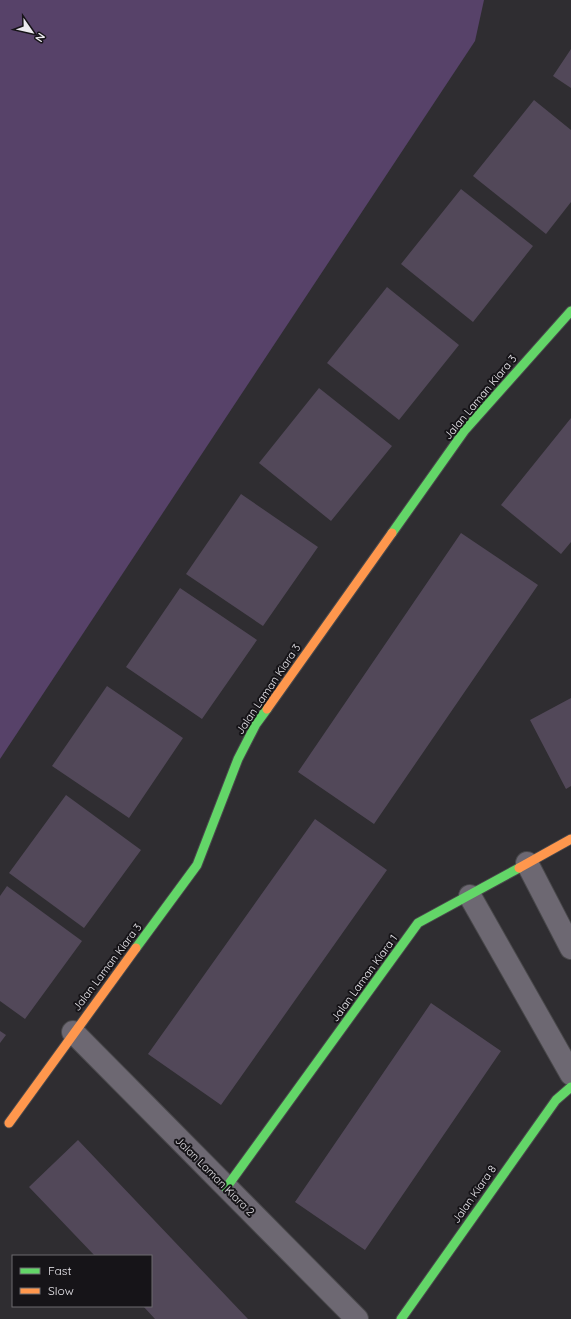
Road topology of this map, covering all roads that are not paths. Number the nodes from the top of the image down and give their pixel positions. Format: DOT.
graph roads {
  1 [pos="571,311"];
  2 [pos="571,839"];
  3 [pos="527,863"];
  4 [pos="470,896"];
  5 [pos="571,948"];
  6 [pos="73,1032"];
  7 [pos="571,1074"];
  8 [pos="571,1087"];
  9 [pos="9,1123"];
  10 [pos="226,1188"];
  11 [pos="357,1319"];
  12 [pos="401,1319"];
  1 -- 6 [label="street, Jalan Laman Kiara 3"];
  2 -- 3 [label="street, Jalan Laman Kiara 1"];
  3 -- 4 [label="street, Jalan Laman Kiara 1"];
  3 -- 5 [label="street"];
  4 -- 7 [label="street"];
  4 -- 10 [label="street, Jalan Laman Kiara 1"];
  6 -- 9 [label="street, Jalan Laman Kiara 3"];
  6 -- 10 [label="street, Jalan Laman Kiara 2"];
  8 -- 12 [label="street, Jalan Kiara 8"];
  10 -- 11 [label="street, Jalan Laman Kiara 2"];
}
